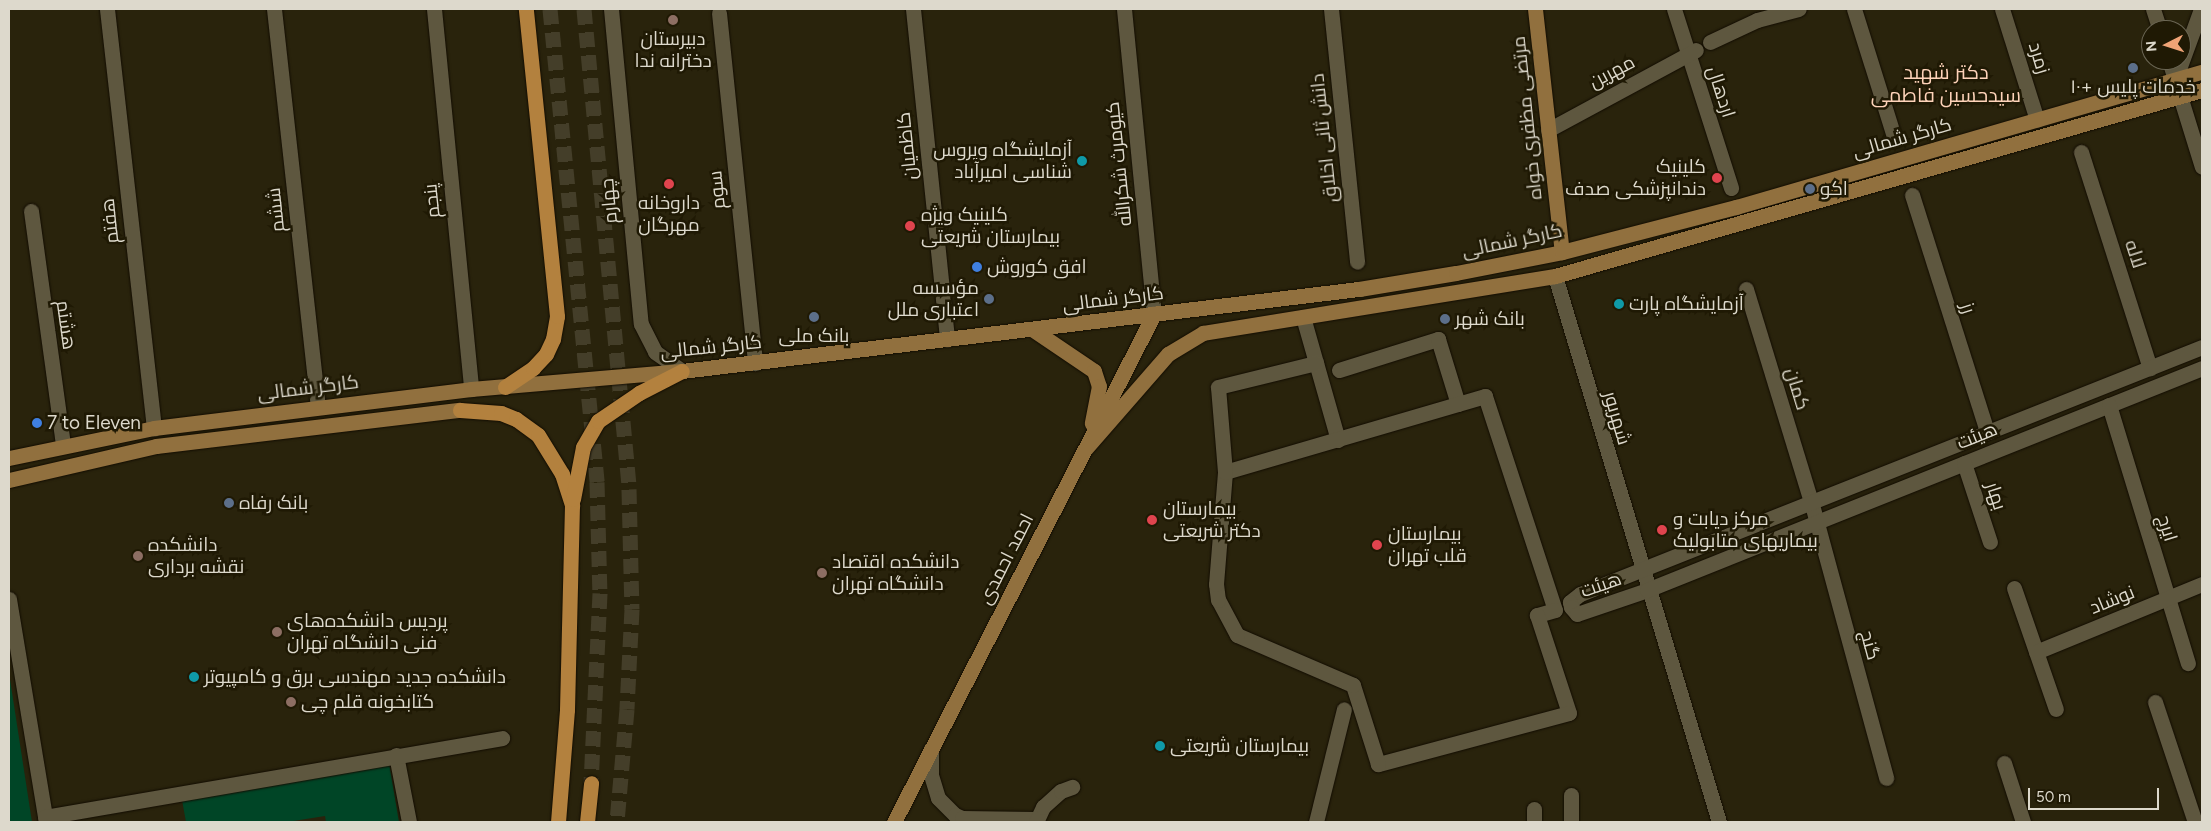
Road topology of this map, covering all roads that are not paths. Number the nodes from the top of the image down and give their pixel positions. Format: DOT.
graph roads {
  1 [pos="107,9"];
  2 [pos="274,9"];
  3 [pos="434,9"];
  4 [pos="526,9"];
  5 [pos="611,9"];
  6 [pos="913,9"];
  7 [pos="1124,9"];
  8 [pos="1331,9"];
  9 [pos="1535,9"];
  10 [pos="1674,9"];
  11 [pos="1799,9"];
  12 [pos="1854,9"];
  13 [pos="2002,9"];
  14 [pos="2201,9"];
  15 [pos="719,13"];
  16 [pos="1710,42"];
  17 [pos="1692,52"];
  18 [pos="2172,70"];
  19 [pos="2202,72"];
  20 [pos="2175,80"];
  21 [pos="2202,90"];
  22 [pos="2180,96"];
  23 [pos="2037,120"];
  24 [pos="1548,130"];
  25 [pos="1895,140"];
  26 [pos="2081,152"];
  27 [pos="2202,168"];
  28 [pos="1731,188"];
  29 [pos="1912,195"];
  30 [pos="31,210"];
  31 [pos="1562,252"];
  32 [pos="1357,262"];
  33 [pos="1555,276"];
  34 [pos="1746,289"];
  35 [pos="1154,314"];
  36 [pos="1303,316"];
  37 [pos="1032,329"];
  38 [pos="948,339"];
  39 [pos="2202,347"];
  40 [pos="755,362"];
  41 [pos="1316,363"];
  42 [pos="2150,368"];
  43 [pos="2202,368"];
  44 [pos="1339,370"];
  45 [pos="682,371"];
  46 [pos="506,387"];
  47 [pos="471,389"];
  48 [pos="1458,404"];
  49 [pos="2109,405"];
  50 [pos="318,407"];
  51 [pos="460,410"];
  52 [pos="154,428"];
  53 [pos="1987,432"];
  54 [pos="1338,440"];
  55 [pos="63,445"];
  56 [pos="1086,448"];
  57 [pos="9,458"];
  58 [pos="1964,463"];
  59 [pos="1225,472"];
  60 [pos="9,480"];
  61 [pos="1810,501"];
  62 [pos="572,505"];
  63 [pos="1815,522"];
  64 [pos="1990,542"];
  65 [pos="1642,570"];
  66 [pos="2202,584"];
  67 [pos="2014,588"];
  68 [pos="1647,590"];
  69 [pos="2168,598"];
  70 [pos="9,600"];
  71 [pos="2036,652"];
  72 [pos="2188,663"];
  73 [pos="2155,702"];
  74 [pos="1344,709"];
  75 [pos="2056,709"];
  76 [pos="502,738"];
  77 [pos="932,749"];
  78 [pos="396,755"];
  79 [pos="2004,764"];
  80 [pos="1886,778"];
  81 [pos="591,783"];
  82 [pos="1072,787"];
  83 [pos="1571,795"];
  84 [pos="46,819"];
  85 [pos="1036,821"];
  86 [pos="410,822"];
  87 [pos="558,822"];
  88 [pos="587,822"];
  89 [pos="894,822"];
  90 [pos="1316,822"];
  91 [pos="1571,822"];
  92 [pos="1719,822"];
  93 [pos="2023,822"];
  94 [pos="2195,822"];
  1 -- 52 [label="street, هفتم"];
  2 -- 50 [label="street, ششم"];
  3 -- 47 [label="street, پنجم"];
  4 -- 46 [label="highway"];
  5 -- 45 [label="street, چهارم"];
  6 -- 38 [label="street, کاظمیان"];
  7 -- 35 [label="street, کیومرث شکرالله"];
  8 -- 32 [label="street, دانش ثانی اخلاق"];
  9 -- 24 [label="main road, مرتضی مظفری خواه"];
  10 -- 17 [label="street, اردهال"];
  11 -- 16 [label="street"];
  12 -- 25 [label="street"];
  13 -- 23 [label="street, زمرد"];
  14 -- 20 [label="street"];
  15 -- 40 [label="street, سوم"];
  17 -- 24 [label="street, مهرین"];
  17 -- 28 [label="street, اردهال"];
  18 -- 20 [label="street"];
  19 -- 20 [label="main road, کارگر شمالی"];
  20 -- 22 [label="main road"];
  20 -- 23 [label="main road, کارگر شمالی"];
  21 -- 22 [label="main road, کارگر شمالی"];
  22 -- 27 [label="street"];
  22 -- 33 [label="main road, کارگر شمالی"];
  23 -- 31 [label="main road, کارگر شمالی"];
  24 -- 31 [label="main road, مرتضی مظفری خواه"];
  26 -- 42 [label="street, لاله"];
  29 -- 53 [label="street, رز"];
  30 -- 55 [label="street, هشتم"];
  31 -- 35 [label="main road, کارگر شمالی"];
  33 -- 36 [label="main road, کارگر شمالی"];
  33 -- 65 [label="street, شهریور"];
  34 -- 61 [label="street, کمان"];
  35 -- 37 [label="main road, کارگر شمالی"];
  35 -- 56 [label="main road, احمد احمدی"];
  36 -- 41 [label="street"];
  36 -- 56 [label="main road, کارگر شمالی"];
  37 -- 38 [label="main road, کارگر شمالی"];
  37 -- 56 [label="main road"];
  38 -- 40 [label="main road, کارگر شمالی"];
  39 -- 42 [label="street, هیئت"];
  40 -- 45 [label="main road, کارگر شمالی"];
  41 -- 54 [label="street"];
  41 -- 59 [label="street"];
  42 -- 53 [label="street, هیئت"];
  43 -- 49 [label="street, هیئت"];
  44 -- 48 [label="street"];
  45 -- 46 [label="main road, کارگر شمالی"];
  45 -- 62 [label="highway"];
  46 -- 47 [label="main road, کارگر شمالی"];
  47 -- 50 [label="main road, کارگر شمالی"];
  48 -- 54 [label="street"];
  48 -- 59 [label="street"];
  49 -- 58 [label="street, هیئت"];
  49 -- 69 [label="street, ایرج"];
  50 -- 52 [label="main road, کارگر شمالی"];
  51 -- 60 [label="main road"];
  51 -- 62 [label="highway"];
  52 -- 55 [label="main road, کارگر شمالی"];
  53 -- 61 [label="street, هیئت"];
  54 -- 59 [label="street"];
  55 -- 57 [label="main road, کارگر شمالی"];
  56 -- 77 [label="main road, احمد احمدی"];
  58 -- 63 [label="street, هیئت"];
  58 -- 64 [label="street, بهار"];
  61 -- 63 [label="street, کمان"];
  61 -- 65 [label="street, هیئت"];
  62 -- 87 [label="highway"];
  63 -- 68 [label="street, هیئت"];
  63 -- 80 [label="street, گنج"];
  65 -- 68 [label="street, شهریور"];
  65 -- 68 [label="street, هیئت"];
  66 -- 69 [label="street, نوشاد"];
  67 -- 71 [label="street"];
  68 -- 92 [label="street"];
  69 -- 71 [label="street, نوشاد"];
  69 -- 72 [label="street, ایرج"];
  70 -- 84 [label="street"];
  71 -- 75 [label="street"];
  73 -- 94 [label="street"];
  74 -- 90 [label="street"];
  76 -- 78 [label="street"];
  77 -- 85 [label="street"];
  77 -- 89 [label="main road, احمد احمدی"];
  78 -- 84 [label="street"];
  78 -- 86 [label="street"];
  79 -- 93 [label="street"];
  81 -- 88 [label="highway"];
  82 -- 85 [label="street"];
  83 -- 91 [label="street"];
}
